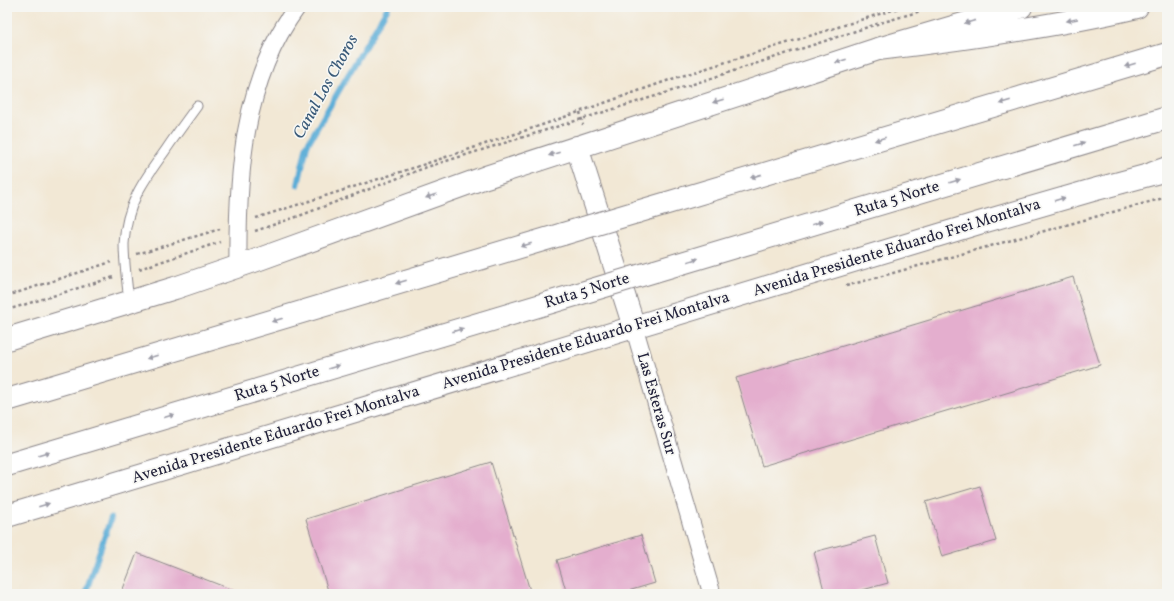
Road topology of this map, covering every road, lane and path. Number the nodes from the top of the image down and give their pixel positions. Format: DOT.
graph roads {
  1 [pos="297,7"];
  2 [pos="902,7"];
  3 [pos="934,7"];
  4 [pos="1021,7"];
  5 [pos="1137,7"];
  6 [pos="878,49"];
  7 [pos="1167,54"];
  8 [pos="197,106"];
  9 [pos="1167,118"];
  10 [pos="577,147"];
  11 [pos="1162,171"];
  12 [pos="237,230"];
  13 [pos="124,258"];
  14 [pos="238,267"];
  15 [pos="126,274"];
  16 [pos="7,296"];
  17 [pos="129,302"];
  18 [pos="7,310"];
  19 [pos="634,327"];
  20 [pos="7,339"];
  21 [pos="7,400"];
  22 [pos="7,465"];
  23 [pos="7,516"];
  24 [pos="712,594"];
  1 -- 12 [label="street"];
  2 -- 12 [label="path"];
  3 -- 12 [label="path"];
  4 -- 6 [label="main road, one-way"];
  5 -- 6 [label="main road, one-way"];
  6 -- 10 [label="main road, one-way"];
  7 -- 21 [label="main road, one-way, bridge"];
  8 -- 13 [label="lane"];
  22 -- 9 [label="main road, Ruta 5 Norte, one-way, bridge"];
  10 -- 14 [label="main road, one-way"];
  10 -- 19 [label="main road, Las Esteras Sur"];
  19 -- 11 [label="main road, Avenida Presidente Eduardo Frei Montalva, one-way"];
  12 -- 13 [label="path"];
  12 -- 14 [label="street"];
  12 -- 15 [label="path"];
  13 -- 15 [label="lane"];
  13 -- 16 [label="path"];
  14 -- 17 [label="main road"];
  15 -- 17 [label="lane"];
  15 -- 18 [label="path"];
  17 -- 20 [label="main road"];
  23 -- 19 [label="main road, Avenida Presidente Eduardo Frei Montalva, one-way"];
  19 -- 24 [label="street, Las Esteras Sur"];
}
